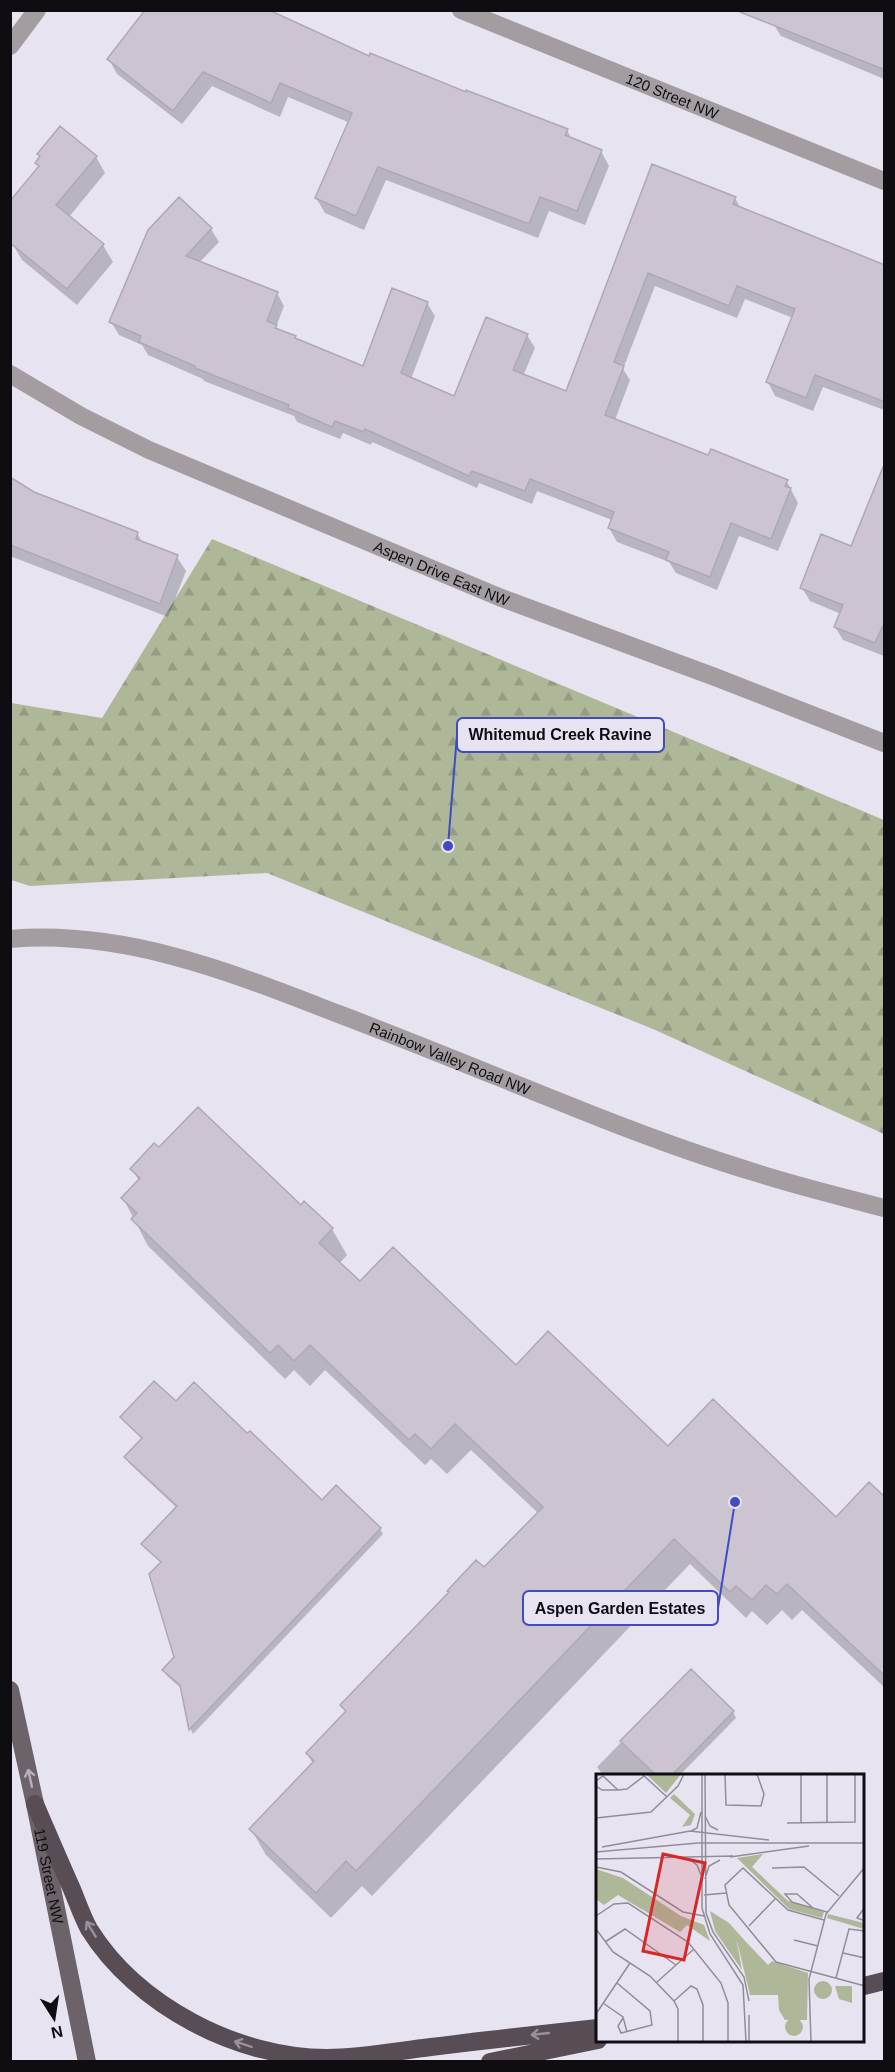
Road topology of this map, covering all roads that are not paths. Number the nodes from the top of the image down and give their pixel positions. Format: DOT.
graph roads {
  1 [pos="37,10"];
  2 [pos="461,10"];
  3 [pos="10,46"];
  4 [pos="885,181"];
  5 [pos="10,374"];
  6 [pos="885,743"];
  7 [pos="10,939"];
  8 [pos="885,1208"];
  9 [pos="10,1690"];
  10 [pos="36,1804"];
  11 [pos="885,1981"];
  12 [pos="865,1986"];
  13 [pos="596,2028"];
  14 [pos="596,2040"];
  15 [pos="87,2061"];
  16 [pos="490,2061"];
  1 -- 3 [label="street"];
  2 -- 4 [label="street, 120 Street NW"];
  5 -- 6 [label="street, Aspen Drive East NW"];
  7 -- 8 [label="street, Rainbow Valley Road NW"];
  10 -- 9 [label="main road, 119 Street NW, one-way"];
  13 -- 10 [label="highway, one-way"];
  10 -- 15 [label="main road, 119 Street NW"];
  11 -- 12 [label="highway"];
  14 -- 16 [label="highway"];
}
